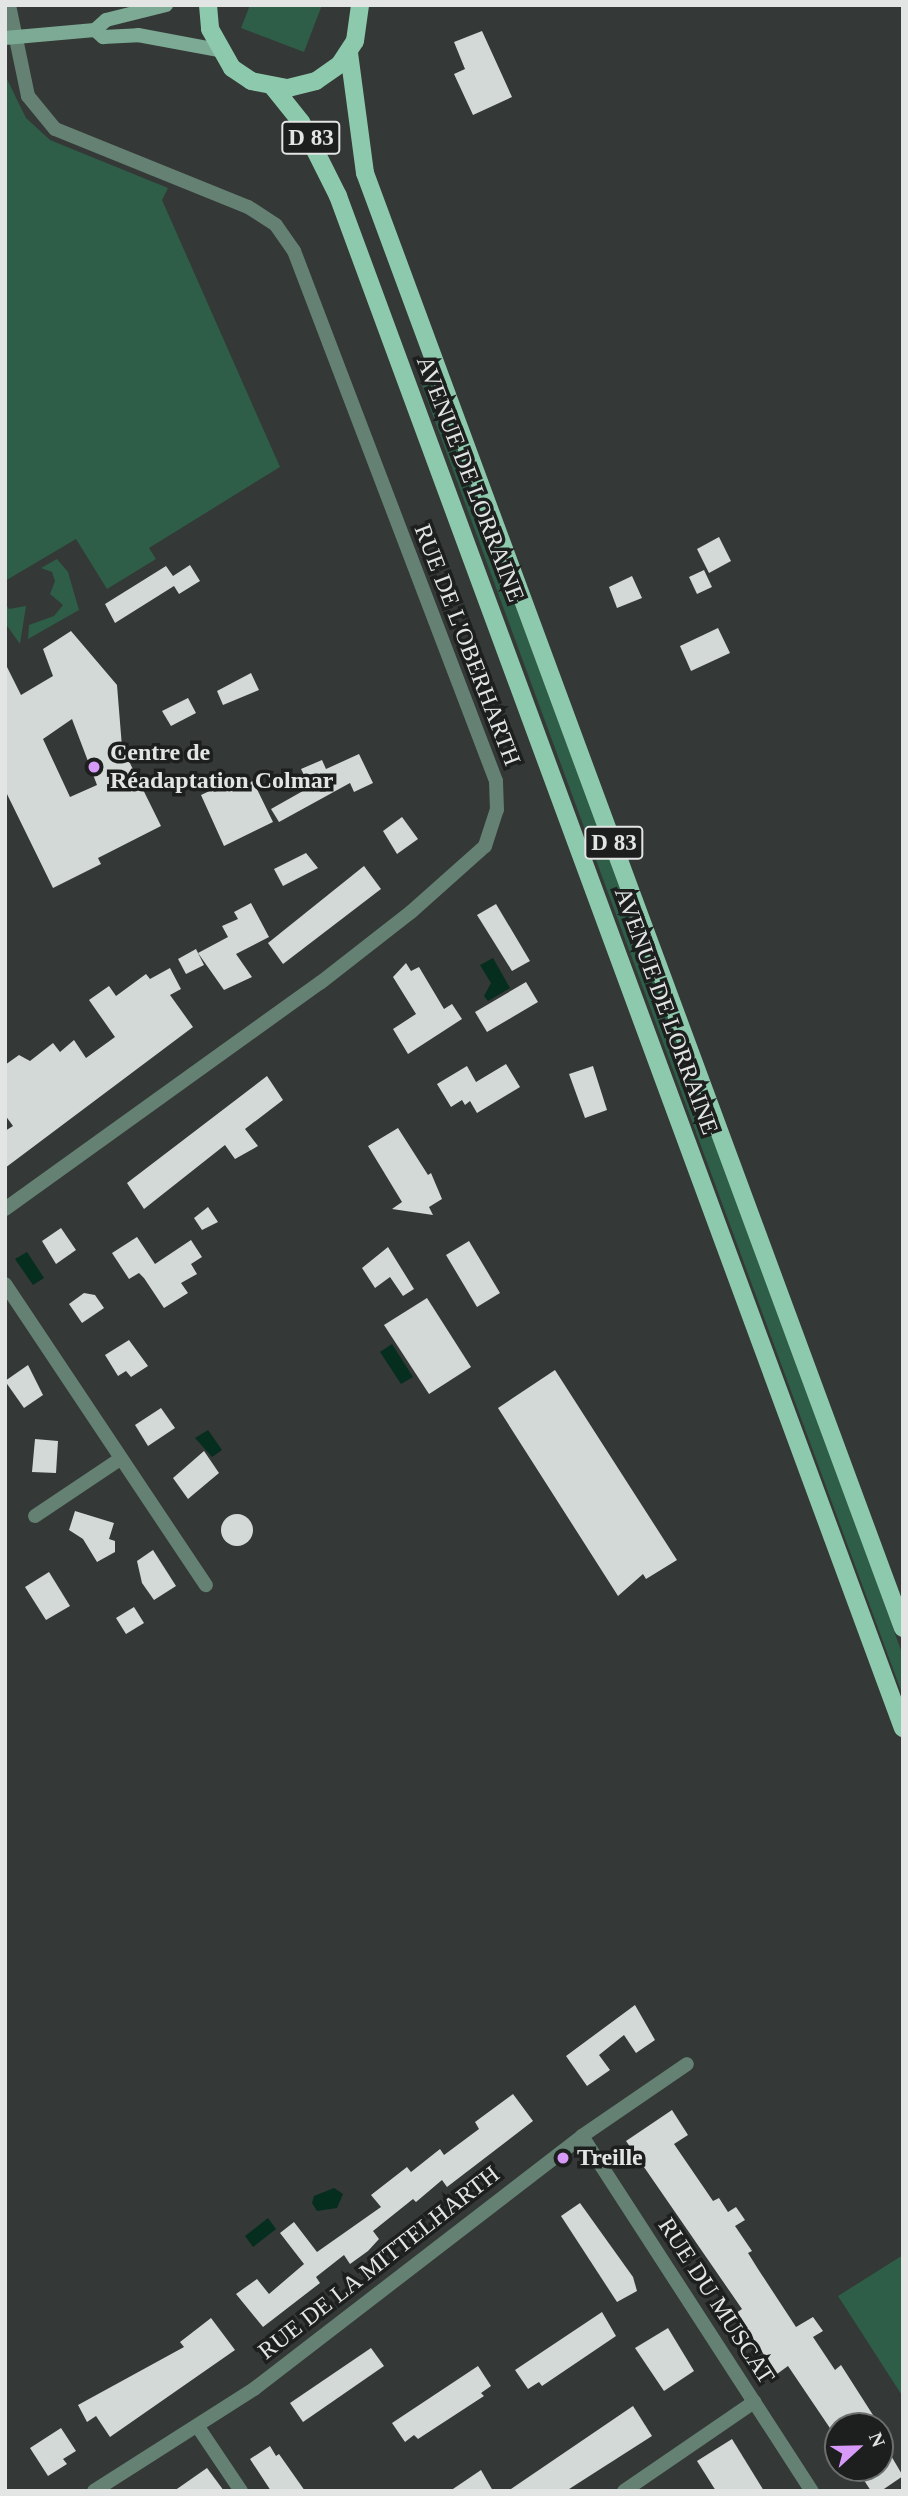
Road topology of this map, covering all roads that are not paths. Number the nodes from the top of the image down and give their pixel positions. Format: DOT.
graph roads {
  1 [pos="9,5"];
  2 [pos="166,5"];
  3 [pos="208,5"];
  4 [pos="360,5"];
  5 [pos="95,30"];
  6 [pos="10,37"];
  7 [pos="218,50"];
  8 [pos="349,53"];
  9 [pos="273,88"];
  10 [pos="5,1209"];
  11 [pos="5,1284"];
  12 [pos="120,1459"];
  13 [pos="36,1516"];
  14 [pos="206,1585"];
  15 [pos="903,1629"];
  16 [pos="903,1728"];
  17 [pos="687,2064"];
  18 [pos="582,2136"];
  19 [pos="754,2402"];
  20 [pos="198,2427"];
  21 [pos="94,2491"];
  22 [pos="241,2491"];
  23 [pos="624,2491"];
  24 [pos="812,2491"];
  1 -- 6 [label="street, RUE DE L'OBERHARTH"];
  2 -- 5 [label="street"];
  3 -- 7 [label="main road"];
  4 -- 8 [label="main road, AVENUE DE LORRAINE"];
  5 -- 6 [label="street"];
  5 -- 7 [label="street"];
  6 -- 10 [label="street, RUE DE L'OBERHARTH"];
  7 -- 9 [label="main road, AVENUE DE LORRAINE"];
  8 -- 9 [label="main road"];
  8 -- 15 [label="main road, AVENUE DE LORRAINE / D 83"];
  9 -- 16 [label="main road, AVENUE DE LORRAINE / D 83"];
  11 -- 12 [label="street"];
  12 -- 13 [label="street"];
  12 -- 14 [label="street"];
  17 -- 18 [label="street, RUE DE LA MITTELHARTH"];
  18 -- 19 [label="street, RUE DU MUSCAT"];
  18 -- 20 [label="street, RUE DE LA MITTELHARTH"];
  19 -- 23 [label="street"];
  19 -- 24 [label="street, RUE DU MUSCAT"];
  20 -- 21 [label="street, RUE DE LA MITTELHARTH"];
  20 -- 22 [label="street"];
}
